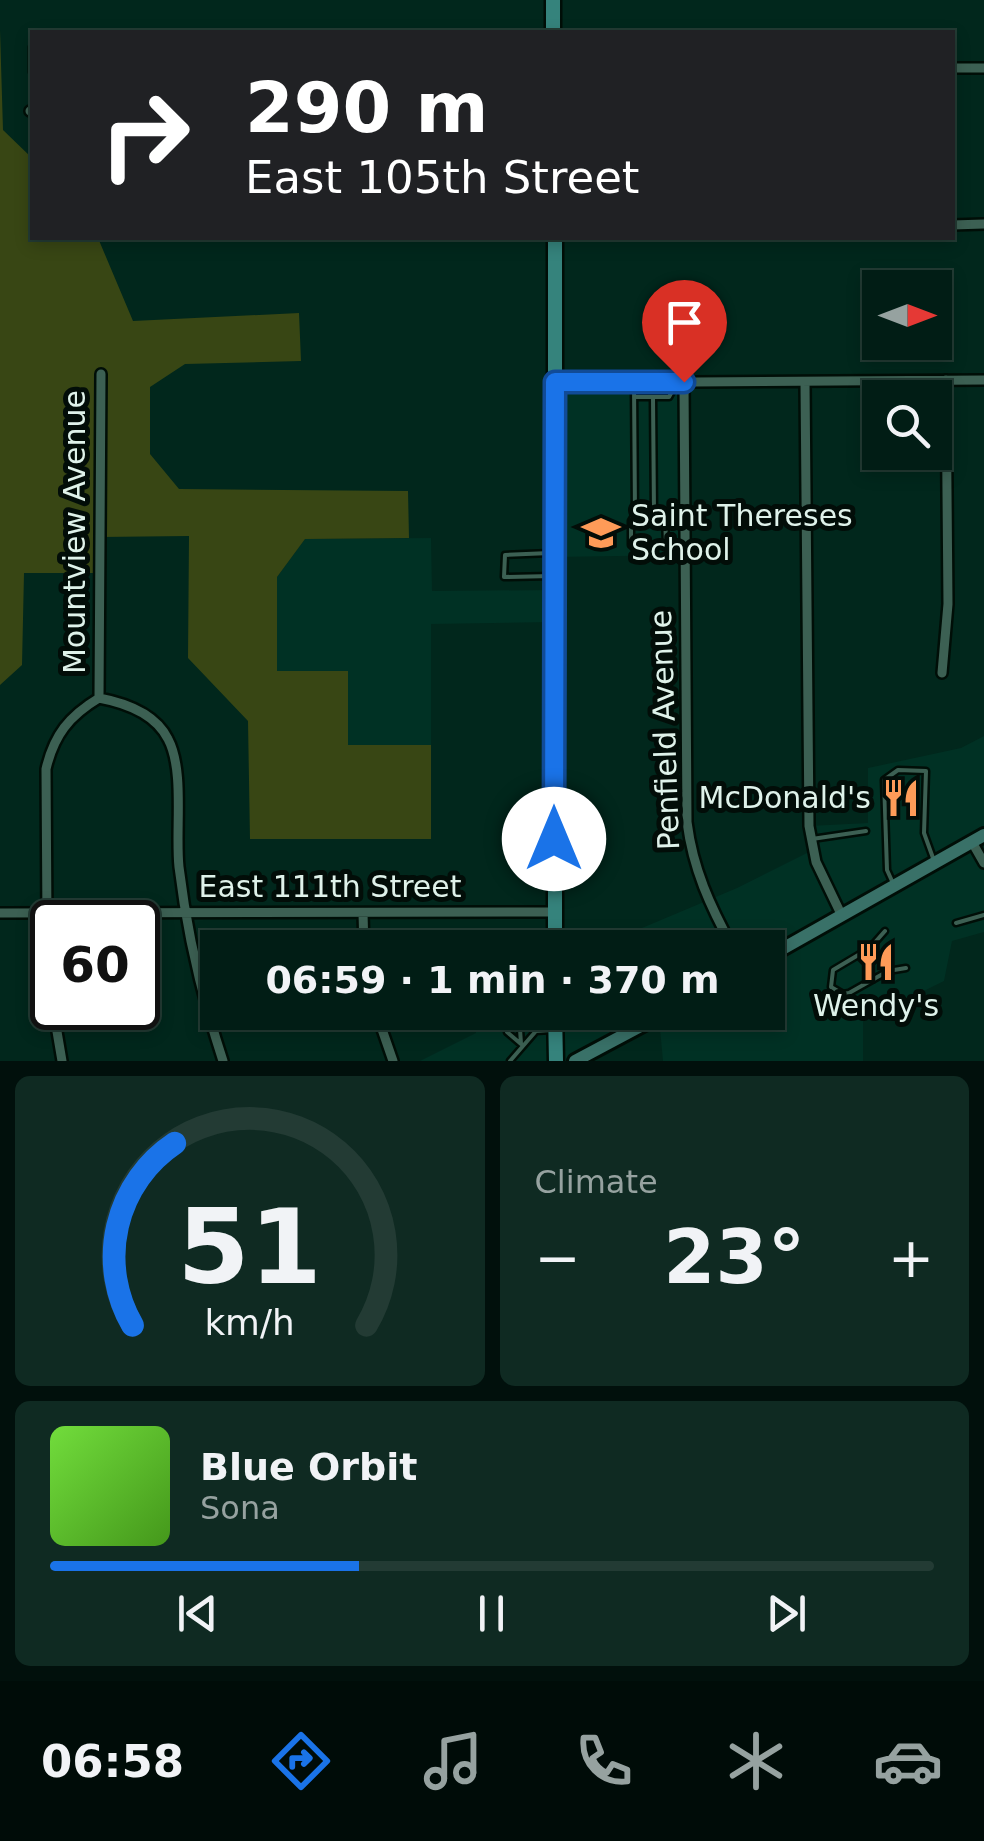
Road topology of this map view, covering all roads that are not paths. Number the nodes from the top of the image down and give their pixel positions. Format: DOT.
graph roads {
  1 [pos="553,0"];
  2 [pos="553,30"];
  3 [pos="955,68"];
  4 [pos="984,68"];
  5 [pos="984,224"];
  6 [pos="955,225"];
  7 [pos="555,240"];
  8 [pos="101,374"];
  9 [pos="952,380"];
  10 [pos="984,380"];
  11 [pos="862,381"];
  12 [pos="555,382"];
  13 [pos="634,382"];
  14 [pos="681,382"];
  15 [pos="805,382"];
  16 [pos="634,396"];
  17 [pos="653,397"];
  18 [pos="947,470"];
  19 [pos="634,514"];
  20 [pos="654,514"];
  21 [pos="665,514"];
  22 [pos="685,514"];
  23 [pos="554,552"];
  24 [pos="554,576"];
  25 [pos="942,673"];
  26 [pos="98,698"];
  27 [pos="866,830"];
  28 [pos="978,838"];
  29 [pos="812,839"];
  30 [pos="934,862"];
  31 [pos="984,863"];
  32 [pos="894,884"];
  33 [pos="46,900"];
  34 [pos="554,912"];
  35 [pos="0,913"];
  36 [pos="30,913"];
  37 [pos="160,913"];
  38 [pos="185,913"];
  39 [pos="363,914"];
  40 [pos="841,914"];
  41 [pos="984,916"];
  42 [pos="956,923"];
  43 [pos="363,930"];
  44 [pos="554,930"];
  45 [pos="723,930"];
  46 [pos="885,931"];
  47 [pos="785,948"];
  48 [pos="906,968"];
  49 [pos="57,1030"];
  50 [pos="382,1030"];
  51 [pos="520,1030"];
  52 [pos="556,1030"];
  53 [pos="633,1030"];
  54 [pos="536,1031"];
  55 [pos="507,1032"];
  56 [pos="522,1046"];
  57 [pos="62,1061"];
  58 [pos="223,1061"];
  59 [pos="392,1061"];
  60 [pos="510,1061"];
  61 [pos="556,1061"];
  62 [pos="575,1061"];
  1 -- 2 [label="main road"];
  3 -- 4 [label="street"];
  5 -- 6 [label="street"];
  7 -- 12 [label="main road"];
  8 -- 26 [label="street, Mountview Avenue"];
  9 -- 10 [label="street"];
  11 -- 15 [label="street"];
  12 -- 13 [label="street"];
  12 -- 23 [label="main road"];
  13 -- 14 [label="street"];
  13 -- 16 [label="lane"];
  14 -- 15 [label="street"];
  14 -- 17 [label="lane"];
  14 -- 22 [label="street, Penfield Avenue"];
  15 -- 29 [label="street"];
  16 -- 17 [label="lane"];
  16 -- 19 [label="lane"];
  17 -- 20 [label="lane"];
  18 -- 25 [label="street"];
  19 -- 20 [label="lane"];
  19 -- 21 [label="lane"];
  20 -- 21 [label="lane"];
  21 -- 22 [label="lane"];
  22 -- 45 [label="street, Penfield Avenue"];
  23 -- 24 [label="main road"];
  23 -- 24 [label="lane"];
  24 -- 34 [label="main road"];
  26 -- 33 [label="street"];
  26 -- 38 [label="street, Mountview Avenue"];
  27 -- 29 [label="lane"];
  28 -- 30 [label="main road"];
  28 -- 31 [label="street"];
  29 -- 40 [label="street"];
  30 -- 32 [label="main road"];
  30 -- 32 [label="lane"];
  32 -- 40 [label="main road"];
  34 -- 39 [label="street, East 111th Street"];
  34 -- 44 [label="main road"];
  35 -- 36 [label="street, East 111th Street"];
  37 -- 38 [label="street, East 111th Street"];
  38 -- 39 [label="street, East 111th Street"];
  38 -- 58 [label="street, Mountview Avenue"];
  39 -- 43 [label="street"];
  40 -- 47 [label="main road"];
  41 -- 42 [label="lane"];
  46 -- 48 [label="lane"];
  49 -- 57 [label="street"];
  50 -- 59 [label="street"];
  51 -- 56 [label="lane"];
  52 -- 54 [label="lane"];
  52 -- 61 [label="main road"];
  53 -- 62 [label="main road"];
  54 -- 56 [label="lane"];
  55 -- 56 [label="lane"];
  56 -- 60 [label="lane"];
}
